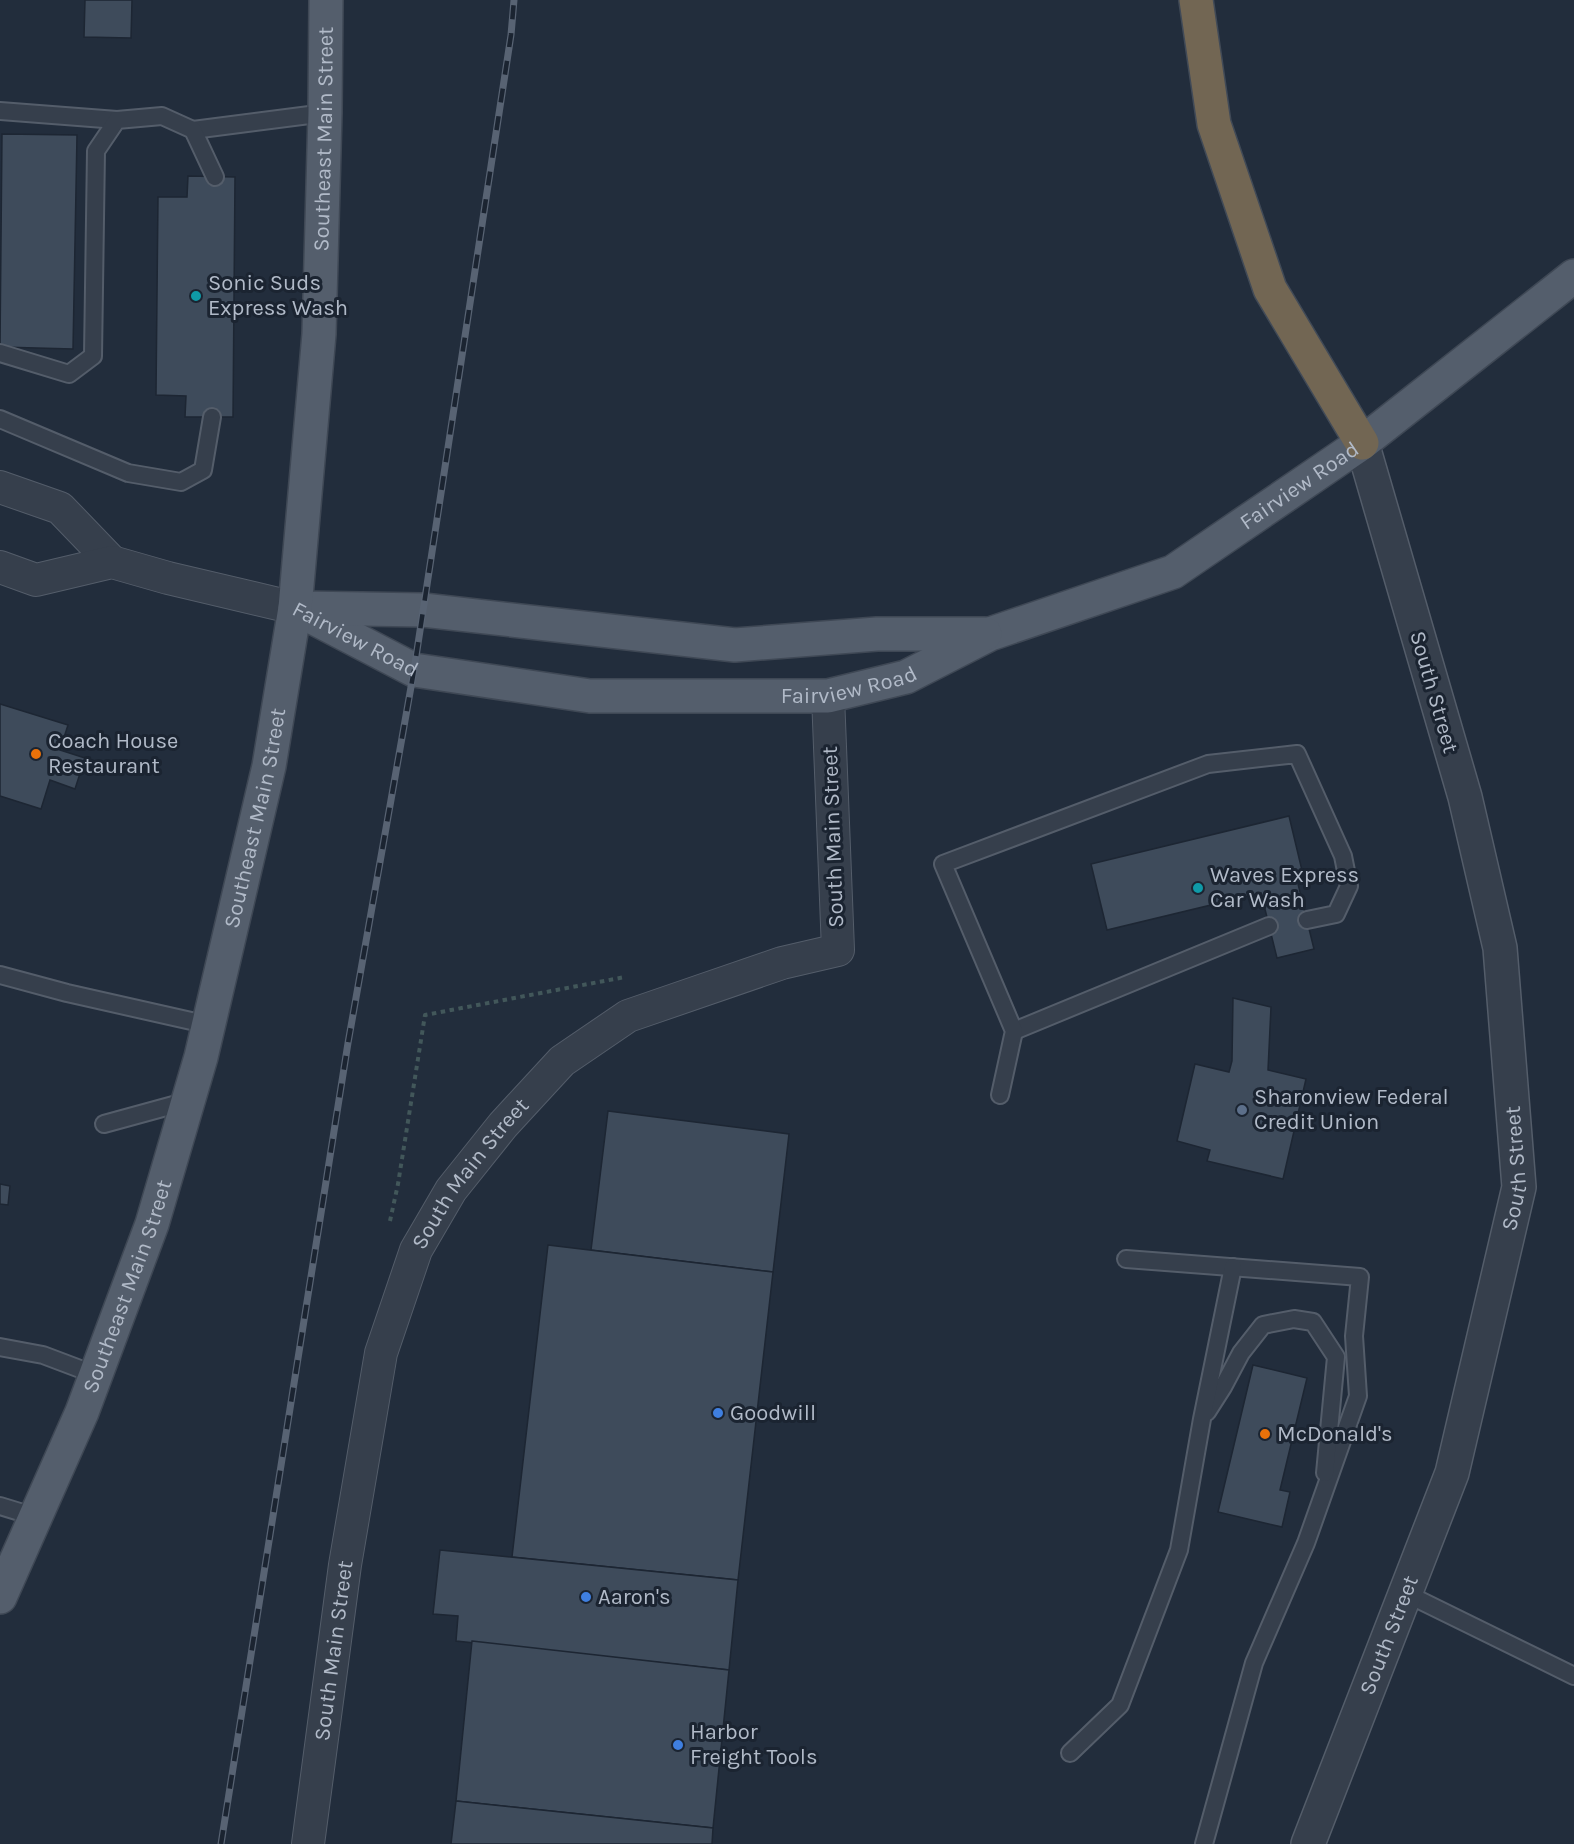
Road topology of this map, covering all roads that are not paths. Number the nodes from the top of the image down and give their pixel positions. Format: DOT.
graph roads {
  1 [pos="326,0"];
  2 [pos="1196,0"];
  3 [pos="0,111"];
  4 [pos="325,113"];
  5 [pos="117,120"];
  6 [pos="193,130"];
  7 [pos="214,177"];
  8 [pos="1574,276"];
  9 [pos="0,353"];
  10 [pos="212,417"];
  11 [pos="0,419"];
  12 [pos="1362,443"];
  13 [pos="0,487"];
  14 [pos="112,562"];
  15 [pos="0,567"];
  16 [pos="295,608"];
  17 [pos="990,634"];
  18 [pos="828,696"];
  19 [pos="1307,920"];
  20 [pos="1269,926"];
  21 [pos="0,975"];
  22 [pos="209,1025"];
  23 [pos="1014,1031"];
  24 [pos="1000,1095"];
  25 [pos="188,1101"];
  26 [pos="104,1124"];
  27 [pos="1126,1259"];
  28 [pos="1233,1267"];
  29 [pos="0,1347"];
  30 [pos="96,1375"];
  31 [pos="1202,1419"];
  32 [pos="1322,1497"];
  33 [pos="0,1506"];
  34 [pos="36,1517"];
  35 [pos="1405,1593"];
  36 [pos="0,1597"];
  37 [pos="1574,1676"];
  38 [pos="1070,1753"];
  39 [pos="308,1844"];
  40 [pos="1204,1844"];
  41 [pos="1308,1844"];
  1 -- 4 [label="main road, Southeast Main Street"];
  2 -- 12 [label="highway"];
  3 -- 5 [label="lane"];
  4 -- 6 [label="lane"];
  4 -- 16 [label="main road, Southeast Main Street"];
  5 -- 6 [label="lane"];
  5 -- 9 [label="lane"];
  6 -- 7 [label="lane"];
  8 -- 12 [label="main road, Fairview Road"];
  10 -- 11 [label="lane"];
  12 -- 17 [label="main road, Fairview Road"];
  12 -- 35 [label="street, South Street"];
  13 -- 14 [label="street"];
  14 -- 15 [label="street"];
  14 -- 16 [label="street"];
  16 -- 17 [label="main road, Fairview Road"];
  16 -- 18 [label="main road, Fairview Road"];
  16 -- 22 [label="main road, Southeast Main Street"];
  17 -- 18 [label="main road, Fairview Road"];
  18 -- 39 [label="street, South Main Street"];
  19 -- 23 [label="lane"];
  20 -- 23 [label="lane"];
  21 -- 22 [label="lane"];
  22 -- 25 [label="main road, Southeast Main Street"];
  23 -- 24 [label="lane"];
  25 -- 26 [label="lane"];
  25 -- 30 [label="main road, Southeast Main Street"];
  27 -- 28 [label="lane"];
  28 -- 31 [label="lane"];
  28 -- 32 [label="lane"];
  29 -- 30 [label="lane"];
  30 -- 34 [label="main road, Southeast Main Street"];
  31 -- 32 [label="lane"];
  31 -- 38 [label="lane"];
  32 -- 40 [label="lane"];
  33 -- 34 [label="lane"];
  34 -- 36 [label="main road, Southeast Main Street"];
  35 -- 37 [label="lane"];
  35 -- 41 [label="street, South Street"];
}
